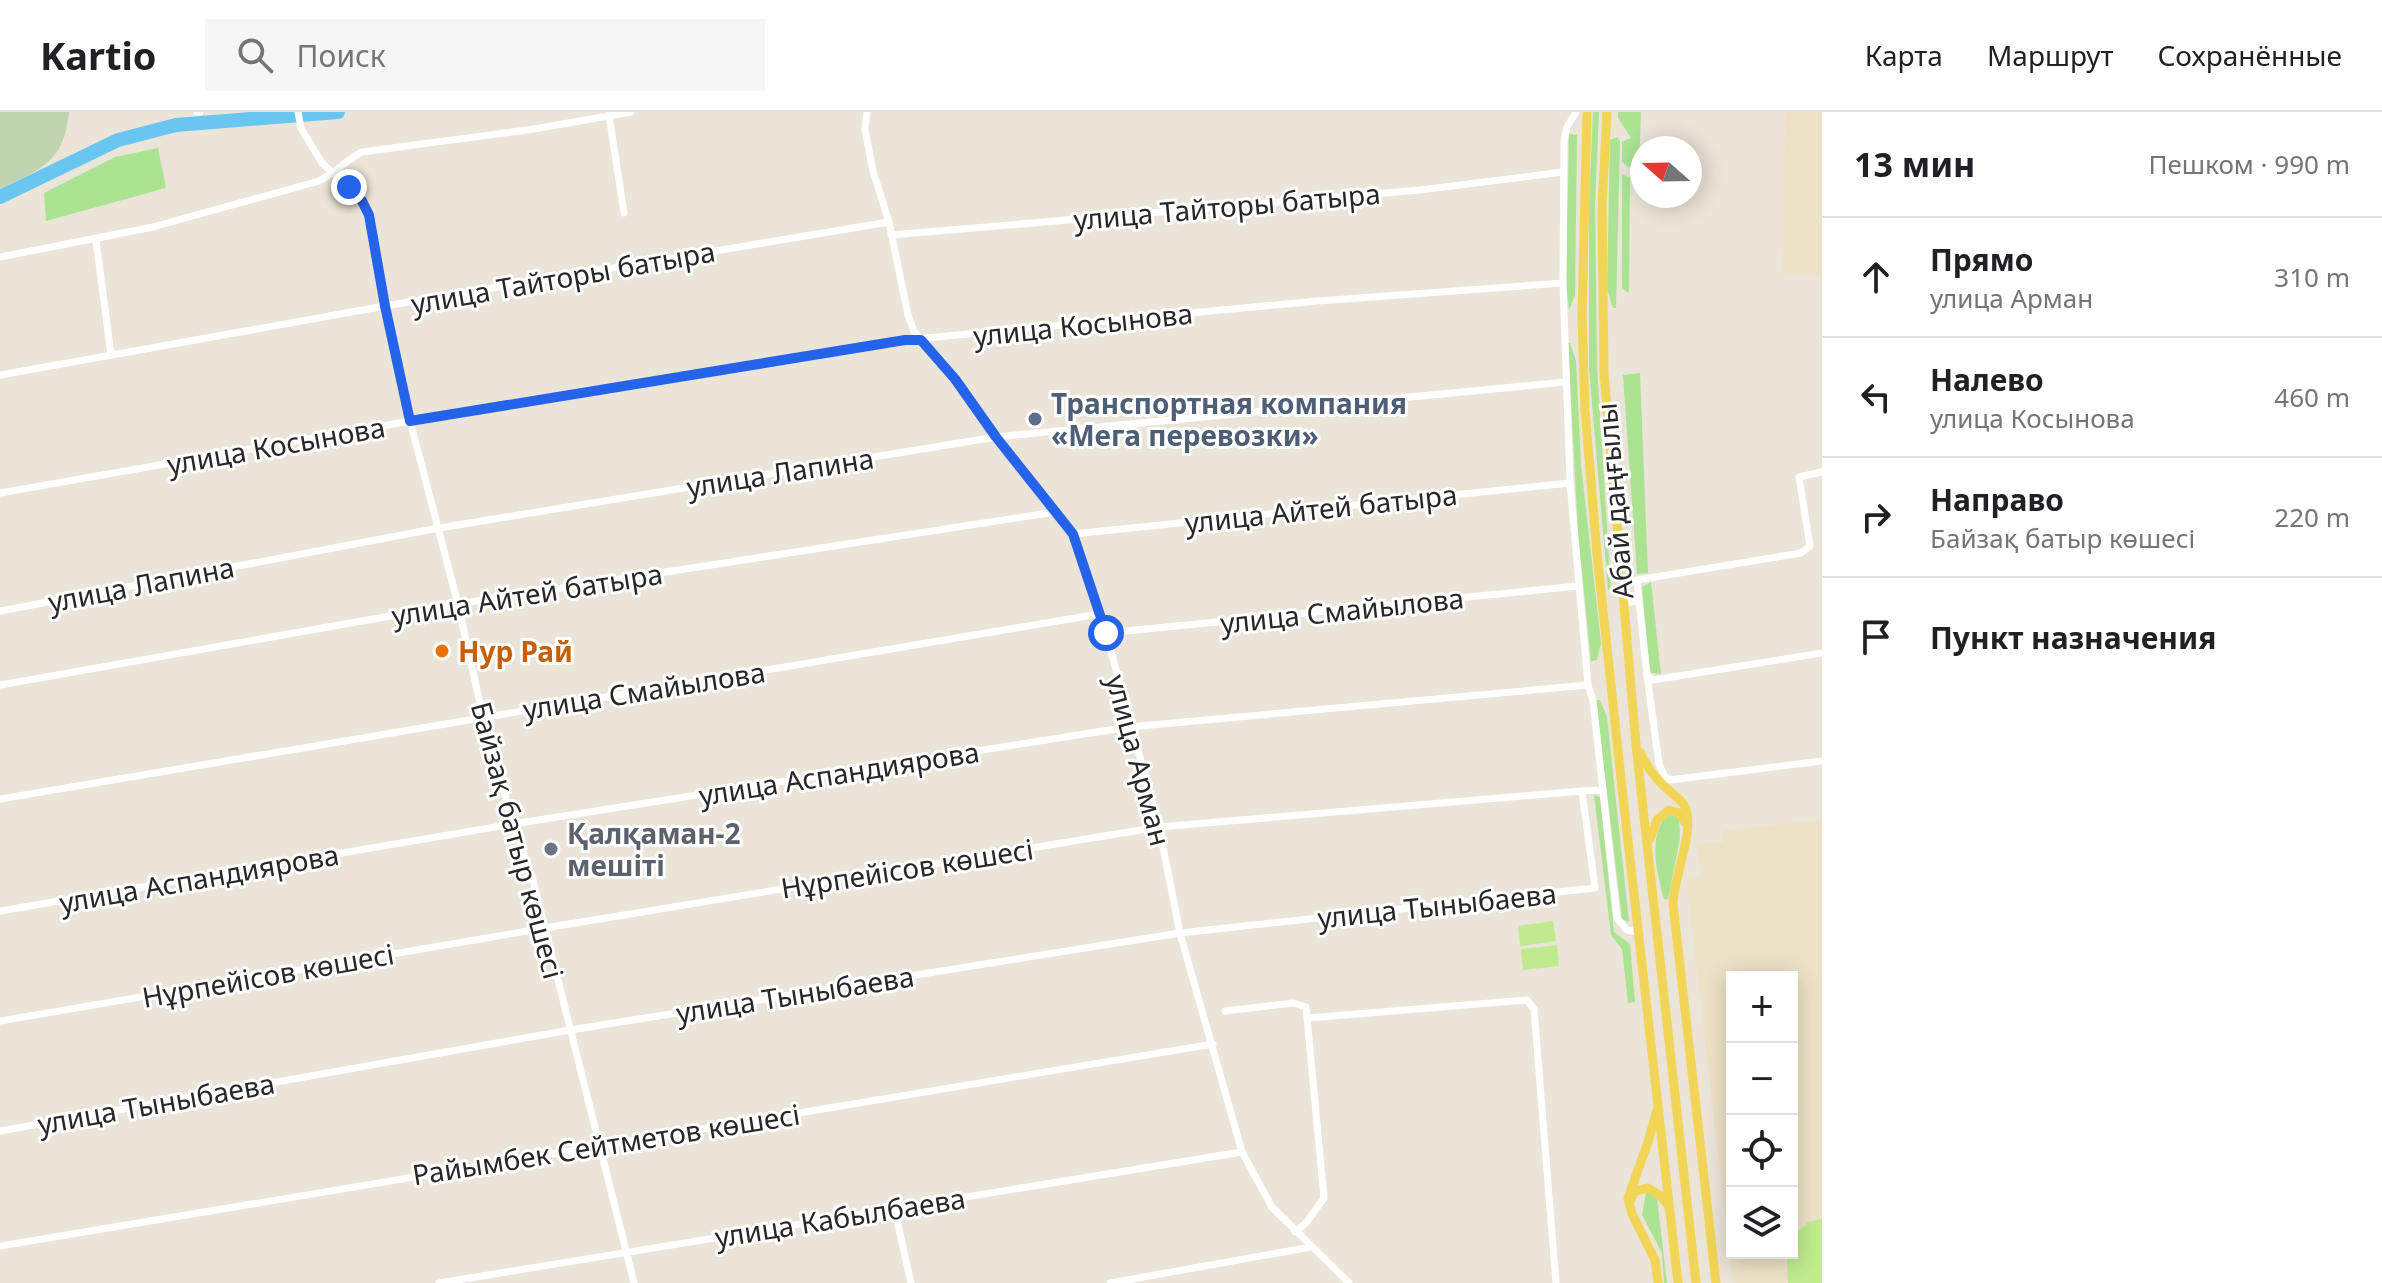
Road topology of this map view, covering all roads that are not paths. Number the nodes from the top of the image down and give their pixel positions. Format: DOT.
graph roads {
  1 [pos="298,112"];
  2 [pos="631,112"];
  3 [pos="867,112"];
  4 [pos="1576,112"];
  5 [pos="1587,112"];
  6 [pos="1607,112"];
  7 [pos="609,115"];
  8 [pos="1563,172"];
  9 [pos="333,174"];
  10 [pos="624,213"];
  11 [pos="889,222"];
  12 [pos="891,235"];
  13 [pos="96,240"];
  14 [pos="0,257"];
  15 [pos="1558,284"];
  16 [pos="385,306"];
  17 [pos="921,340"];
  18 [pos="111,355"];
  19 [pos="0,375"];
  20 [pos="1566,382"];
  21 [pos="410,421"];
  22 [pos="996,437"];
  23 [pos="1822,472"];
  24 [pos="1570,483"];
  25 [pos="0,493"];
  26 [pos="1055,512"];
  27 [pos="439,528"];
  28 [pos="1073,534"];
  29 [pos="1578,586"];
  30 [pos="1639,601"];
  31 [pos="1623,603"];
  32 [pos="458,604"];
  33 [pos="0,611"];
  34 [pos="1099,614"];
  35 [pos="1106,633"];
  36 [pos="1822,653"];
  37 [pos="1647,675"];
  38 [pos="0,685"];
  39 [pos="1588,685"];
  40 [pos="483,717"];
  41 [pos="1129,727"];
  42 [pos="1636,745"];
  43 [pos="1822,761"];
  44 [pos="1602,790"];
  45 [pos="1582,791"];
  46 [pos="0,799"];
  47 [pos="513,824"];
  48 [pos="1159,827"];
  49 [pos="1687,829"];
  50 [pos="1649,856"];
  51 [pos="0,911"];
  52 [pos="545,928"];
  53 [pos="1638,932"];
  54 [pos="1180,933"];
  55 [pos="1225,1011"];
  56 [pos="1308,1018"];
  57 [pos="0,1021"];
  58 [pos="570,1030"];
  59 [pos="1213,1044"];
  60 [pos="1658,1102"];
  61 [pos="0,1131"];
  62 [pos="598,1145"];
  63 [pos="1242,1152"];
  64 [pos="1629,1206"];
  65 [pos="894,1207"];
  66 [pos="1671,1210"];
  67 [pos="1295,1232"];
  68 [pos="0,1246"];
  69 [pos="1311,1247"];
  70 [pos="627,1252"];
  71 [pos="439,1283"];
  72 [pos="634,1283"];
  73 [pos="911,1283"];
  74 [pos="1110,1283"];
  75 [pos="1349,1283"];
  76 [pos="1556,1283"];
  77 [pos="1658,1283"];
  78 [pos="1678,1283"];
  79 [pos="1696,1283"];
  80 [pos="1716,1283"];
  1 -- 9 [label="street, Байзақ батыр көшесі"];
  2 -- 7 [label="street"];
  3 -- 11 [label="street, улица Арман"];
  4 -- 8 [label="street"];
  5 -- 53 [label="main road, Абай даңғылы"];
  6 -- 31 [label="main road, Абай даңғылы"];
  7 -- 9 [label="street"];
  7 -- 10 [label="street"];
  8 -- 12 [label="street, улица Тайторы батыра"];
  8 -- 15 [label="street"];
  9 -- 13 [label="street"];
  9 -- 16 [label="street, Байзақ батыр көшесі"];
  11 -- 12 [label="street, улица Арман"];
  11 -- 16 [label="street, улица Тайторы батыра"];
  12 -- 17 [label="street, улица Арман"];
  13 -- 14 [label="street"];
  13 -- 18 [label="street"];
  15 -- 17 [label="street, улица Косынова"];
  15 -- 20 [label="street"];
  16 -- 18 [label="street, улица Тайторы батыра"];
  16 -- 21 [label="street, Байзақ батыр көшесі"];
  17 -- 21 [label="street, улица Косынова"];
  17 -- 22 [label="street, улица Арман"];
  18 -- 19 [label="street, улица Тайторы батыра"];
  20 -- 22 [label="street, улица Лапина"];
  20 -- 24 [label="street"];
  21 -- 25 [label="street, улица Косынова"];
  21 -- 27 [label="street, Байзақ батыр көшесі"];
  22 -- 26 [label="street, улица Арман"];
  22 -- 27 [label="street, улица Лапина"];
  23 -- 30 [label="street"];
  24 -- 28 [label="street, улица Айтей батыра"];
  24 -- 29 [label="street"];
  26 -- 28 [label="street, улица Арман"];
  26 -- 32 [label="street, улица Айтей батыра"];
  27 -- 32 [label="street, Байзақ батыр көшесі"];
  27 -- 33 [label="street, улица Лапина"];
  28 -- 34 [label="street, улица Арман"];
  29 -- 35 [label="street, улица Смайылова"];
  29 -- 39 [label="street"];
  30 -- 31 [label="street"];
  30 -- 37 [label="street"];
  31 -- 42 [label="main road, Абай даңғылы"];
  32 -- 38 [label="street, улица Айтей батыра"];
  32 -- 40 [label="street, Байзақ батыр көшесі"];
  34 -- 35 [label="street, улица Арман"];
  34 -- 40 [label="street, улица Смайылова"];
  35 -- 41 [label="street, улица Арман"];
  36 -- 37 [label="street"];
  37 -- 43 [label="street"];
  39 -- 41 [label="street, улица Аспандиярова"];
  39 -- 44 [label="street"];
  40 -- 46 [label="street, улица Смайылова"];
  40 -- 47 [label="street, Байзақ батыр көшесі"];
  41 -- 47 [label="street, улица Аспандиярова"];
  41 -- 48 [label="street, улица Арман"];
  42 -- 49 [label="main road"];
  42 -- 50 [label="main road, Абай даңғылы"];
  44 -- 45 [label="street, Нұрпейісов көшесі"];
  44 -- 53 [label="street"];
  45 -- 48 [label="street, Нұрпейісов көшесі"];
  45 -- 54 [label="street, улица Тыныбаева"];
  47 -- 51 [label="street, улица Аспандиярова"];
  47 -- 52 [label="street, Байзақ батыр көшесі"];
  48 -- 52 [label="street, Нұрпейісов көшесі"];
  48 -- 54 [label="street, улица Арман"];
  49 -- 50 [label="main road"];
  49 -- 80 [label="main road"];
  50 -- 79 [label="main road, Абай даңғылы"];
  52 -- 57 [label="street, Нұрпейісов көшесі"];
  52 -- 58 [label="street, Байзақ батыр көшесі"];
  53 -- 60 [label="main road, Абай даңғылы"];
  54 -- 58 [label="street, улица Тыныбаева"];
  54 -- 59 [label="street, улица Арман"];
  55 -- 56 [label="street"];
  56 -- 67 [label="street"];
  56 -- 76 [label="street"];
  58 -- 61 [label="street, улица Тыныбаева"];
  58 -- 62 [label="street, Байзақ батыр көшесі"];
  59 -- 62 [label="street, Райымбек Сейтметов көшесі"];
  59 -- 63 [label="street, улица Арман"];
  60 -- 64 [label="main road"];
  60 -- 66 [label="main road, Абай даңғылы"];
  62 -- 68 [label="street, Райымбек Сейтметов көшесі"];
  62 -- 70 [label="street, Байзақ батыр көшесі"];
  63 -- 65 [label="street, улица Кабылбаева"];
  63 -- 67 [label="street, улица Арман"];
  64 -- 66 [label="main road"];
  64 -- 77 [label="main road"];
  65 -- 70 [label="street, улица Кабылбаева"];
  65 -- 73 [label="street"];
  66 -- 78 [label="main road, Абай даңғылы"];
  67 -- 69 [label="street, улица Арман"];
  69 -- 74 [label="street"];
  69 -- 75 [label="street, улица Арман"];
  70 -- 71 [label="street, улица Кабылбаева"];
  70 -- 72 [label="street, Байзақ батыр көшесі"];
}
